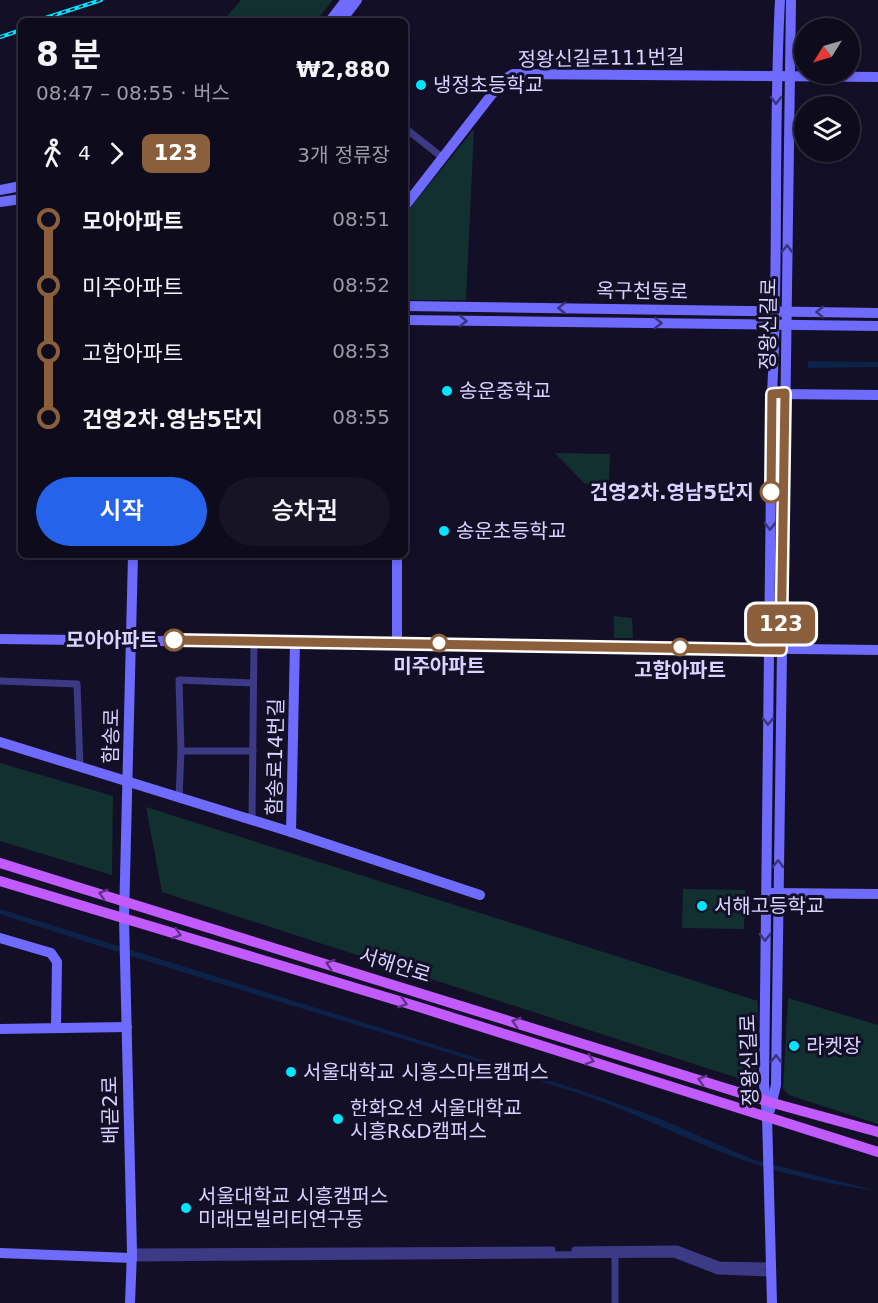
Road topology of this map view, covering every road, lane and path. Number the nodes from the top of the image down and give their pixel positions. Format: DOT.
graph roads {
  1 [pos="346,0"];
  2 [pos="357,0"];
  3 [pos="780,0"];
  4 [pos="791,0"];
  5 [pos="332,18"];
  6 [pos="343,18"];
  7 [pos="789,77"];
  8 [pos="878,77"];
  9 [pos="777,78"];
  10 [pos="408,130"];
  11 [pos="443,158"];
  12 [pos="18,187"];
  13 [pos="0,190"];
  14 [pos="18,200"];
  15 [pos="0,202"];
  16 [pos="408,202"];
  17 [pos="408,306"];
  18 [pos="781,311"];
  19 [pos="878,313"];
  20 [pos="408,320"];
  21 [pos="781,325"];
  22 [pos="878,326"];
  23 [pos="785,393"];
  24 [pos="772,394"];
  25 [pos="878,395"];
  26 [pos="133,558"];
  27 [pos="397,558"];
  28 [pos="0,639"];
  29 [pos="129,639"];
  30 [pos="254,641"];
  31 [pos="295,641"];
  32 [pos="397,643"];
  33 [pos="769,648"];
  34 [pos="781,650"];
  35 [pos="878,650"];
  36 [pos="0,681"];
  37 [pos="253,683"];
  38 [pos="0,742"];
  39 [pos="182,751"];
  40 [pos="252,752"];
  41 [pos="80,767"];
  42 [pos="128,782"];
  43 [pos="179,798"];
  44 [pos="252,820"];
  45 [pos="291,832"];
  46 [pos="0,863"];
  47 [pos="0,881"];
  48 [pos="766,892"];
  49 [pos="778,893"];
  50 [pos="878,894"];
  51 [pos="480,895"];
  52 [pos="124,901"];
  53 [pos="124,918"];
  54 [pos="0,938"];
  55 [pos="127,1027"];
  56 [pos="56,1028"];
  57 [pos="0,1029"];
  58 [pos="772,1102"];
  59 [pos="770,1117"];
  60 [pos="878,1132"];
  61 [pos="859,1136"];
  62 [pos="878,1139"];
  63 [pos="878,1146"];
  64 [pos="878,1152"];
  65 [pos="615,1252"];
  66 [pos="0,1254"];
  67 [pos="132,1255"];
  68 [pos="770,1269"];
  69 [pos="130,1303"];
  70 [pos="615,1303"];
  71 [pos="772,1303"];
  1 -- 5 [label="street"];
  2 -- 6 [label="street"];
  3 -- 9 [label="street, 정왕신길로"];
  4 -- 7 [label="street, 정왕신길로"];
  7 -- 8 [label="street, 정왕신길로111번길"];
  7 -- 9 [label="street, 정왕신길로111번길"];
  18 -- 7 [label="street, 정왕신길로, one-way"];
  9 -- 11 [label="street, 정왕신길로111번길"];
  9 -- 18 [label="street, 정왕신길로, one-way"];
  10 -- 11 [label="street"];
  11 -- 16 [label="street, 정왕신길로111번길"];
  12 -- 13 [label="street"];
  14 -- 15 [label="street"];
  18 -- 17 [label="street, 옥구천동로, one-way"];
  19 -- 18 [label="street, 옥구천동로, one-way"];
  18 -- 21 [label="street, 정왕신길로"];
  20 -- 21 [label="street, 옥구천동로, one-way"];
  21 -- 22 [label="street, 옥구천동로"];
  21 -- 23 [label="street, 정왕신길로"];
  21 -- 24 [label="street, 정왕신길로"];
  23 -- 24 [label="street"];
  23 -- 25 [label="street"];
  23 -- 34 [label="street, 정왕신길로"];
  24 -- 33 [label="street, 정왕신길로, one-way"];
  26 -- 29 [label="street, 함송로"];
  27 -- 32 [label="street"];
  28 -- 29 [label="street"];
  29 -- 30 [label="street"];
  29 -- 42 [label="street, 함송로"];
  30 -- 31 [label="street"];
  30 -- 37 [label="street, 함송로14번길"];
  31 -- 32 [label="street"];
  31 -- 45 [label="street, 함송로14번길"];
  32 -- 33 [label="street"];
  33 -- 34 [label="street"];
  33 -- 48 [label="street, 정왕신길로, one-way"];
  34 -- 35 [label="street"];
  49 -- 34 [label="street, 정왕신길로, one-way"];
  36 -- 41 [label="street"];
  37 -- 39 [label="street, 함송로14번길"];
  37 -- 40 [label="street, 함송로14번길"];
  38 -- 41 [label="street, 함송로14번길"];
  39 -- 40 [label="street"];
  39 -- 43 [label="street, 함송로14번길"];
  40 -- 44 [label="street, 함송로14번길"];
  41 -- 42 [label="street, 함송로14번길"];
  42 -- 43 [label="street, 함송로14번길"];
  42 -- 52 [label="street, 함송로"];
  43 -- 44 [label="street, 함송로14번길"];
  44 -- 45 [label="street, 함송로14번길"];
  45 -- 51 [label="street"];
  52 -- 46 [label="main road, 서해안로, one-way"];
  47 -- 53 [label="main road, 서해안로"];
  48 -- 49 [label="street"];
  48 -- 58 [label="street, 정왕신길로, one-way"];
  49 -- 50 [label="street"];
  58 -- 49 [label="street, 정왕신길로, one-way"];
  52 -- 53 [label="street, 함송로"];
  58 -- 52 [label="main road, 서해안로, one-way"];
  53 -- 55 [label="street, 배곧2로"];
  53 -- 59 [label="main road, 서해안로, one-way"];
  54 -- 56 [label="street"];
  55 -- 56 [label="street"];
  55 -- 67 [label="street, 배곧2로"];
  56 -- 57 [label="street"];
  58 -- 59 [label="street, 정왕신길로"];
  58 -- 60 [label="main road, 서해안로"];
  58 -- 61 [label="main road, 서해안로"];
  59 -- 61 [label="main road, 서해안로"];
  59 -- 64 [label="main road, 서해안로"];
  59 -- 68 [label="street"];
  61 -- 62 [label="main road"];
  61 -- 63 [label="main road"];
  65 -- 67 [label="street"];
  65 -- 68 [label="street"];
  65 -- 70 [label="street"];
  66 -- 67 [label="street"];
  67 -- 69 [label="street, 배곧2로"];
  68 -- 71 [label="street"];
}
